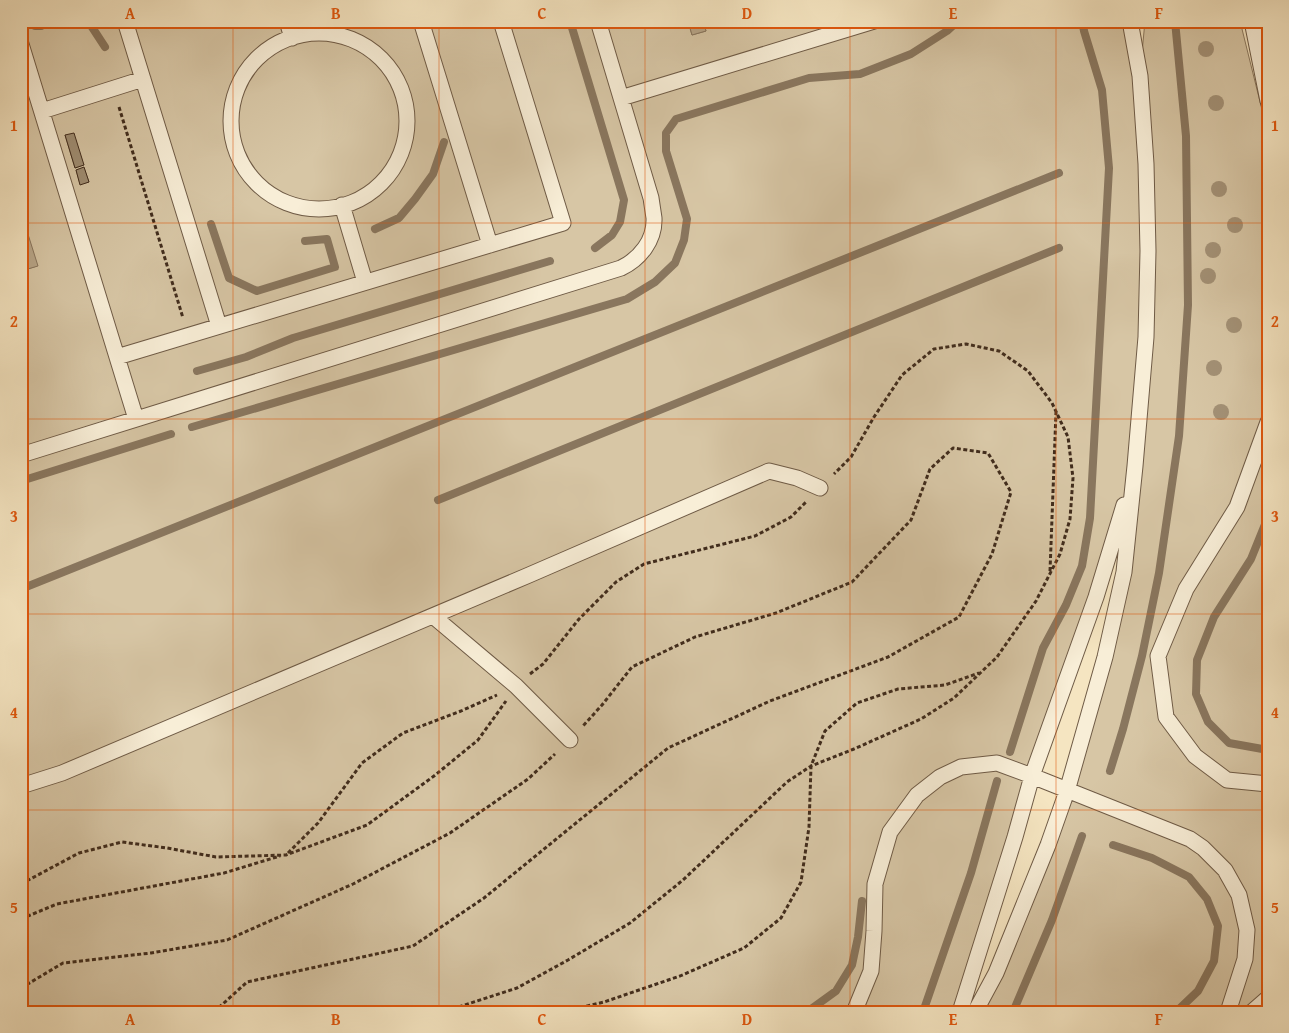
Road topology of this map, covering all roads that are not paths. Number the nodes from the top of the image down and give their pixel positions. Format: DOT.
graph roads {
  1 [pos="125,21"];
  2 [pos="287,21"];
  3 [pos="421,21"];
  4 [pos="502,21"];
  5 [pos="598,21"];
  6 [pos="874,21"];
  7 [pos="1130,21"];
  8 [pos="1252,21"];
  9 [pos="292,38"];
  10 [pos="21,44"];
  11 [pos="143,79"];
  12 [pos="621,98"];
  13 [pos="1268,102"];
  14 [pos="42,111"];
  15 [pos="342,205"];
  16 [pos="490,245"];
  17 [pos="365,282"];
  18 [pos="219,326"];
  19 [pos="117,357"];
  20 [pos="136,419"];
  21 [pos="1268,422"];
  22 [pos="21,455"];
  23 [pos="1135,466"];
  24 [pos="820,488"];
  25 [pos="433,616"];
  26 [pos="570,740"];
  27 [pos="1032,776"];
  28 [pos="1268,784"];
  29 [pos="21,786"];
  30 [pos="1067,791"];
  31 [pos="1268,998"];
  32 [pos="852,1012"];
  33 [pos="960,1012"];
  34 [pos="975,1012"];
  35 [pos="1228,1012"];
  36 [pos="1252,1012"];
  1 -- 11 [label="lane"];
  2 -- 9 [label="lane"];
  3 -- 16 [label="lane"];
  4 -- 16 [label="lane"];
  5 -- 12 [label="lane"];
  6 -- 12 [label="lane"];
  7 -- 23 [label="lane"];
  8 -- 13 [label="lane"];
  9 -- 15 [label="lane"];
  9 -- 15 [label="lane"];
  10 -- 14 [label="lane"];
  11 -- 14 [label="lane"];
  11 -- 18 [label="lane"];
  12 -- 20 [label="lane"];
  14 -- 19 [label="lane"];
  15 -- 17 [label="lane"];
  16 -- 17 [label="lane"];
  17 -- 18 [label="lane"];
  18 -- 19 [label="lane"];
  19 -- 20 [label="lane"];
  20 -- 22 [label="lane"];
  21 -- 28 [label="lane"];
  23 -- 27 [label="lane"];
  23 -- 30 [label="lane"];
  24 -- 25 [label="lane"];
  25 -- 26 [label="lane"];
  25 -- 29 [label="lane"];
  27 -- 30 [label="lane"];
  27 -- 32 [label="lane"];
  27 -- 33 [label="lane"];
  30 -- 34 [label="lane"];
  30 -- 35 [label="lane"];
  31 -- 36 [label="lane"];
}
